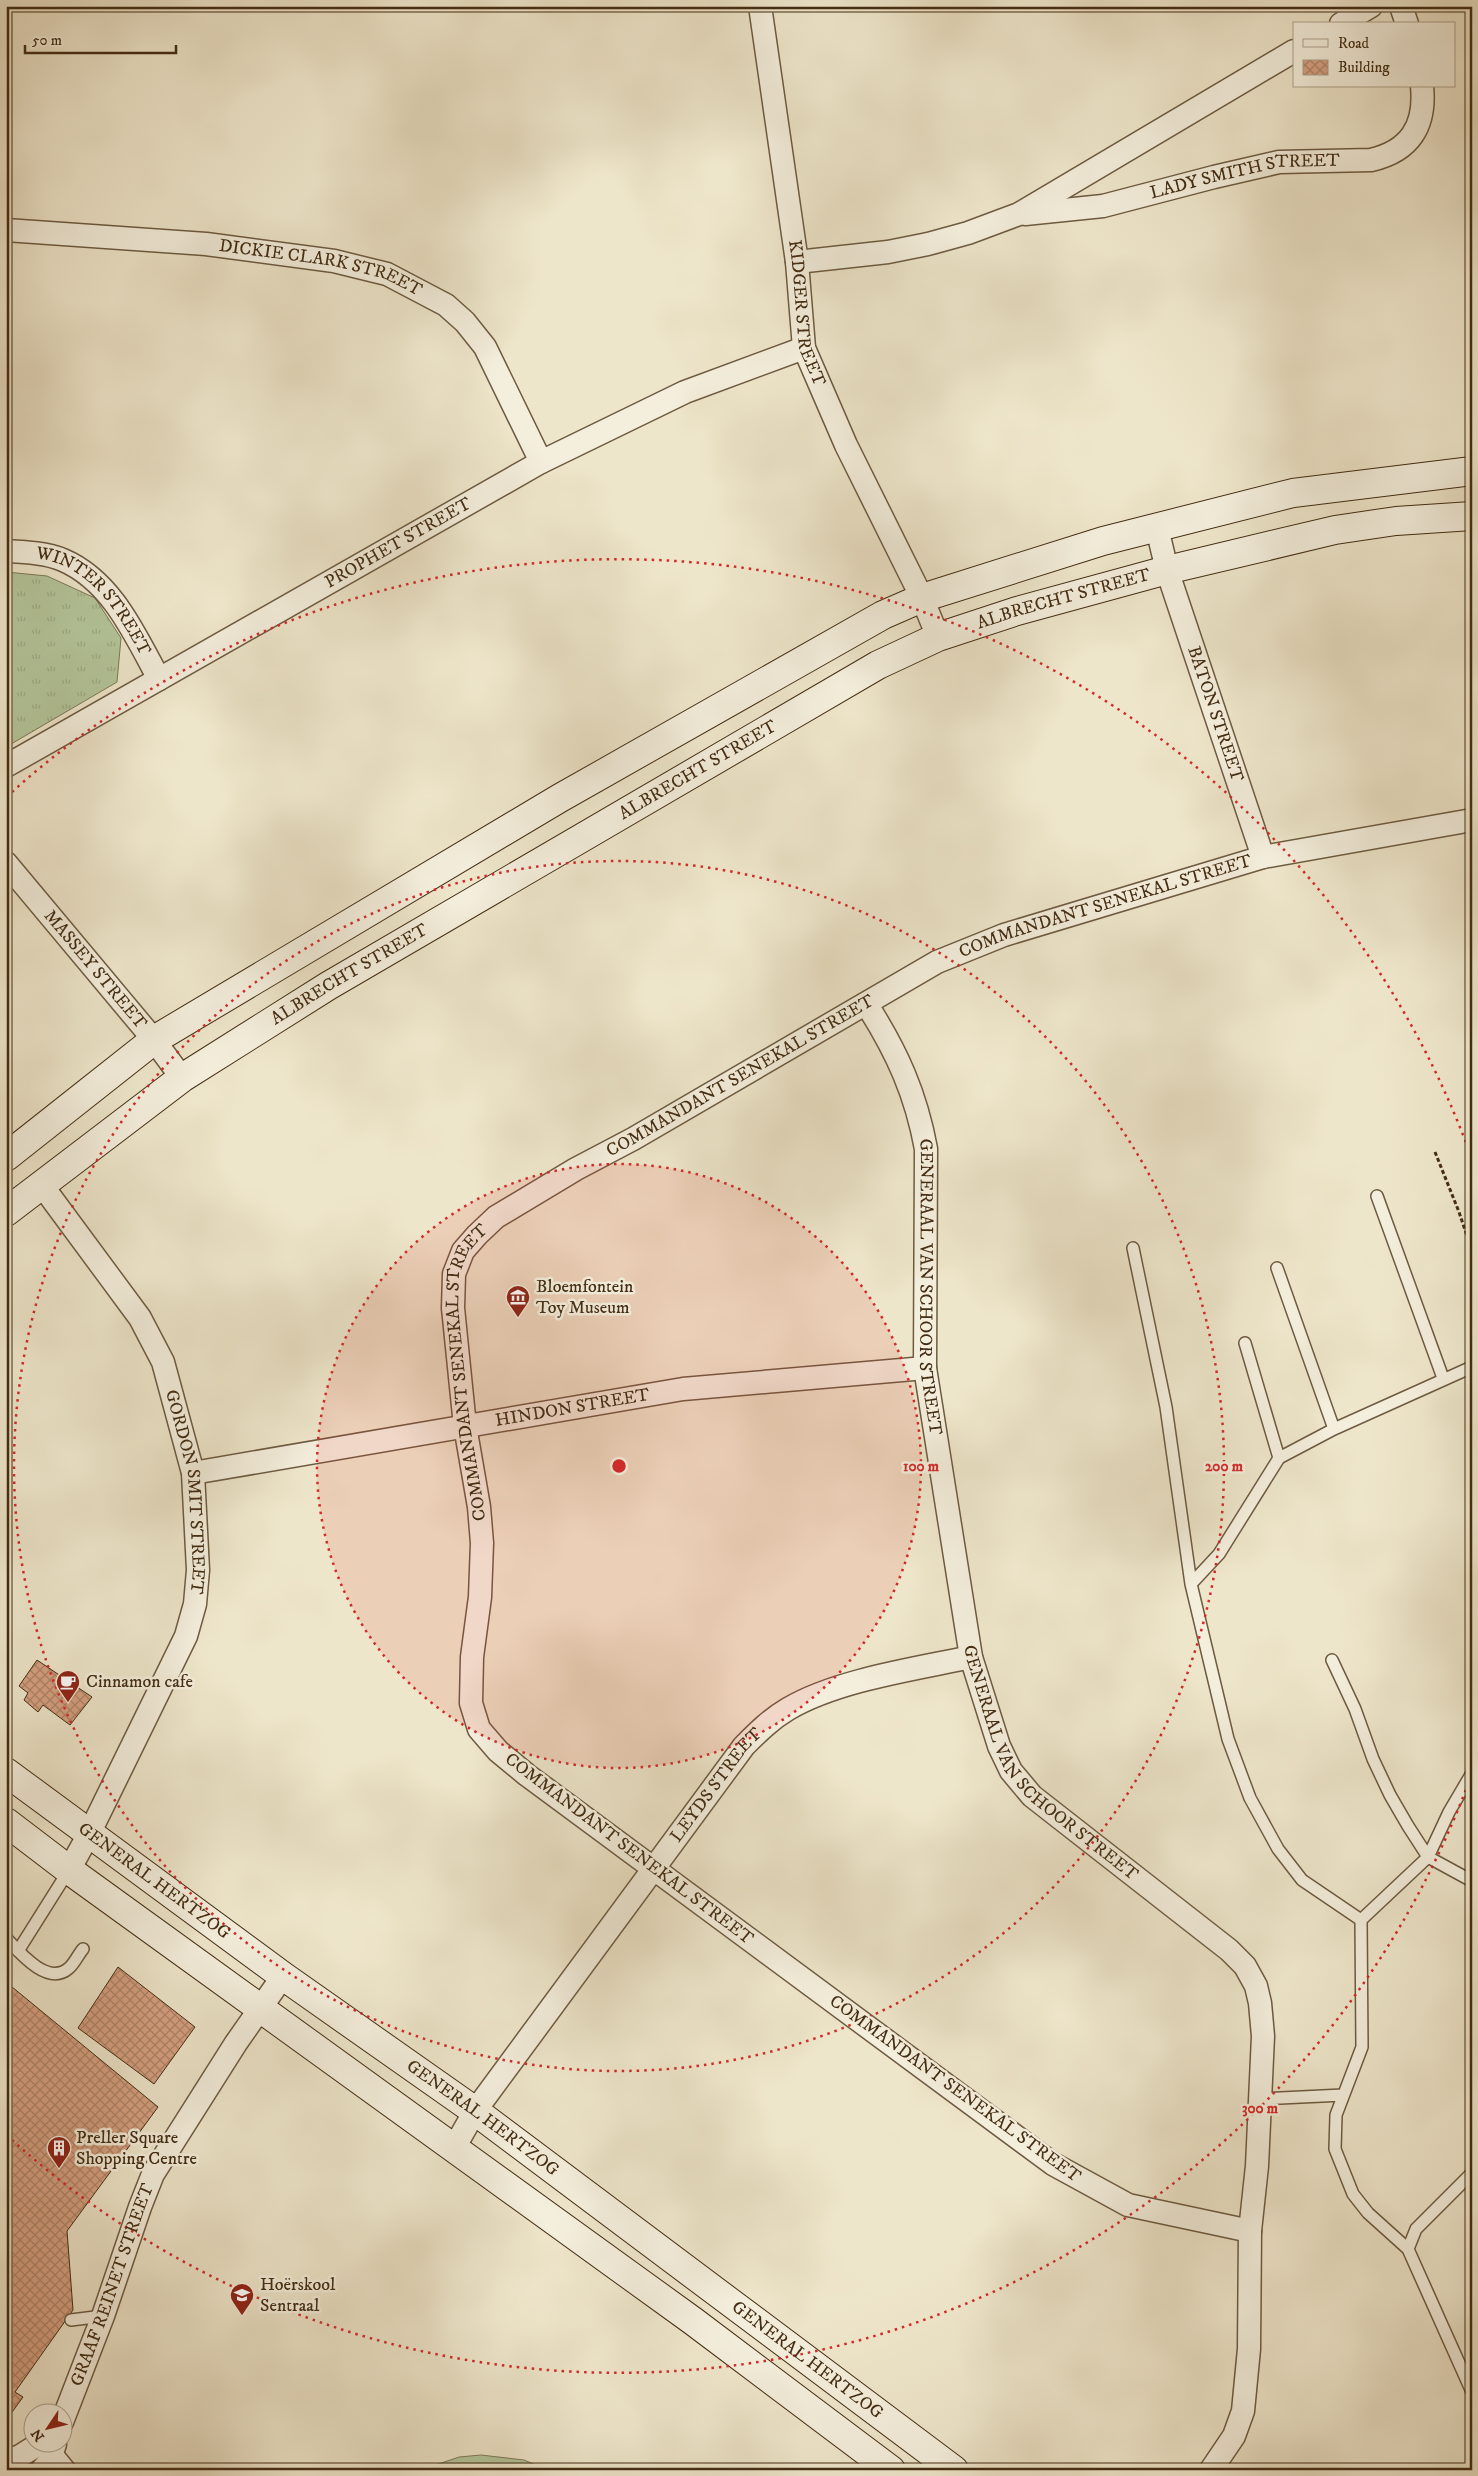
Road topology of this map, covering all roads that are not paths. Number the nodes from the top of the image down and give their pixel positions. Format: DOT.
graph roads {
  1 [pos="760,6"];
  2 [pos="1371,6"];
  3 [pos="1401,6"];
  4 [pos="1344,22"];
  5 [pos="1406,22"];
  6 [pos="1293,51"];
  7 [pos="1422,88"];
  8 [pos="1019,214"];
  9 [pos="6,230"];
  10 [pos="797,262"];
  11 [pos="804,348"];
  12 [pos="541,462"];
  13 [pos="1472,471"];
  14 [pos="1472,516"];
  15 [pos="1157,528"];
  16 [pos="6,551"];
  17 [pos="1168,570"];
  18 [pos="922,598"];
  19 [pos="938,637"];
  20 [pos="159,679"];
  21 [pos="6,766"];
  22 [pos="1472,820"];
  23 [pos="1263,857"];
  24 [pos="6,863"];
  25 [pos="867,1005"];
  26 [pos="154,1040"];
  27 [pos="182,1078"];
  28 [pos="6,1157"];
  29 [pos="41,1184"];
  30 [pos="1377,1196"];
  31 [pos="6,1212"];
  32 [pos="1133,1248"];
  33 [pos="1277,1268"];
  34 [pos="1245,1343"];
  35 [pos="1472,1366"];
  36 [pos="925,1368"];
  37 [pos="1443,1378"];
  38 [pos="465,1426"];
  39 [pos="1334,1429"];
  40 [pos="1278,1458"];
  41 [pos="193,1473"];
  42 [pos="1190,1584"];
  43 [pos="971,1657"];
  44 [pos="1332,1660"];
  45 [pos="6,1772"];
  46 [pos="1472,1773"];
  47 [pos="6,1822"];
  48 [pos="90,1832"];
  49 [pos="1428,1857"];
  50 [pos="655,1869"];
  51 [pos="69,1870"];
  52 [pos="1472,1882"];
  53 [pos="1361,1920"];
  54 [pos="6,1938"];
  55 [pos="82,1949"];
  56 [pos="18,1951"];
  57 [pos="283,1976"];
  58 [pos="260,2008"];
  59 [pos="1343,2095"];
  60 [pos="1260,2099"];
  61 [pos="475,2111"];
  62 [pos="454,2148"];
  63 [pos="1472,2173"];
  64 [pos="1250,2231"];
  65 [pos="1408,2249"];
  66 [pos="103,2316"];
  67 [pos="71,2320"];
  68 [pos="1472,2392"];
  69 [pos="69,2404"];
  70 [pos="25,2454"];
  71 [pos="49,2454"];
  72 [pos="57,2454"];
  73 [pos="6,2461"];
  74 [pos="42,2470"];
  75 [pos="71,2470"];
  76 [pos="891,2470"];
  77 [pos="954,2470"];
  78 [pos="1211,2470"];
  1 -- 10 [label="street, KIDGER STREET"];
  2 -- 4 [label="street"];
  3 -- 5 [label="street"];
  6 -- 8 [label="street, LADY SMITH STREET"];
  7 -- 8 [label="street, LADY SMITH STREET"];
  8 -- 10 [label="street, LADY SMITH STREET"];
  9 -- 12 [label="street, DICKIE CLARK STREET"];
  10 -- 11 [label="street, KIDGER STREET"];
  11 -- 12 [label="street, PROPHET STREET"];
  11 -- 18 [label="street, KIDGER STREET"];
  12 -- 20 [label="street, PROPHET STREET"];
  13 -- 15 [label="street"];
  14 -- 17 [label="street, ALBRECHT STREET"];
  15 -- 17 [label="street, BATON STREET"];
  15 -- 18 [label="street"];
  16 -- 20 [label="street, WINTER STREET"];
  17 -- 19 [label="street, ALBRECHT STREET"];
  17 -- 23 [label="street, BATON STREET"];
  18 -- 19 [label="street, KIDGER STREET"];
  18 -- 26 [label="street"];
  19 -- 27 [label="street, ALBRECHT STREET"];
  20 -- 21 [label="street, PROPHET STREET"];
  22 -- 23 [label="street, COMMANDANT SENEKAL STREET"];
  23 -- 25 [label="street, COMMANDANT SENEKAL STREET"];
  24 -- 26 [label="street, MASSEY STREET"];
  25 -- 36 [label="street, GENERAAL VAN SCHOOR STREET"];
  25 -- 38 [label="street, COMMANDANT SENEKAL STREET"];
  26 -- 27 [label="street, MASSEY STREET"];
  26 -- 28 [label="street"];
  27 -- 29 [label="street, ALBRECHT STREET"];
  29 -- 31 [label="street, ALBRECHT STREET"];
  29 -- 41 [label="street, GORDON SMIT STREET"];
  30 -- 37 [label="lane"];
  32 -- 42 [label="lane"];
  33 -- 39 [label="lane"];
  34 -- 40 [label="lane"];
  35 -- 37 [label="lane"];
  36 -- 38 [label="street, HINDON STREET"];
  36 -- 43 [label="street, GENERAAL VAN SCHOOR STREET"];
  37 -- 39 [label="lane"];
  38 -- 41 [label="street, HINDON STREET"];
  38 -- 50 [label="street, COMMANDANT SENEKAL STREET"];
  39 -- 40 [label="lane"];
  40 -- 42 [label="lane"];
  41 -- 48 [label="street, GORDON SMIT STREET"];
  42 -- 53 [label="lane"];
  43 -- 50 [label="street, LEYDS STREET"];
  43 -- 60 [label="street, GENERAAL VAN SCHOOR STREET"];
  44 -- 49 [label="lane"];
  45 -- 48 [label="street, GENERAL HERTZOG"];
  46 -- 49 [label="lane"];
  47 -- 51 [label="street, GENERAL HERTZOG"];
  48 -- 51 [label="street, GORDON SMIT STREET"];
  48 -- 57 [label="street, GENERAL HERTZOG"];
  49 -- 52 [label="lane"];
  49 -- 53 [label="lane"];
  50 -- 61 [label="street, LEYDS STREET"];
  50 -- 64 [label="street, COMMANDANT SENEKAL STREET"];
  51 -- 56 [label="lane"];
  51 -- 58 [label="street, GENERAL HERTZOG"];
  53 -- 59 [label="lane"];
  54 -- 56 [label="lane"];
  55 -- 56 [label="lane"];
  57 -- 58 [label="street, GRAAF REINET STREET"];
  57 -- 61 [label="street, GENERAL HERTZOG"];
  58 -- 62 [label="street, GENERAL HERTZOG"];
  58 -- 66 [label="street, GRAAF REINET STREET"];
  59 -- 60 [label="lane"];
  59 -- 65 [label="lane"];
  60 -- 64 [label="street, GENERAAL VAN SCHOOR STREET"];
  61 -- 62 [label="street, LEYDS STREET"];
  61 -- 77 [label="street, GENERAL HERTZOG"];
  62 -- 76 [label="street, GENERAL HERTZOG"];
  63 -- 65 [label="lane"];
  64 -- 78 [label="street, GENERAAL VAN SCHOOR STREET"];
  65 -- 68 [label="lane"];
  66 -- 67 [label="lane"];
  66 -- 69 [label="street, GRAAF REINET STREET"];
  70 -- 73 [label="street"];
  71 -- 74 [label="street"];
  72 -- 75 [label="lane"];
}
